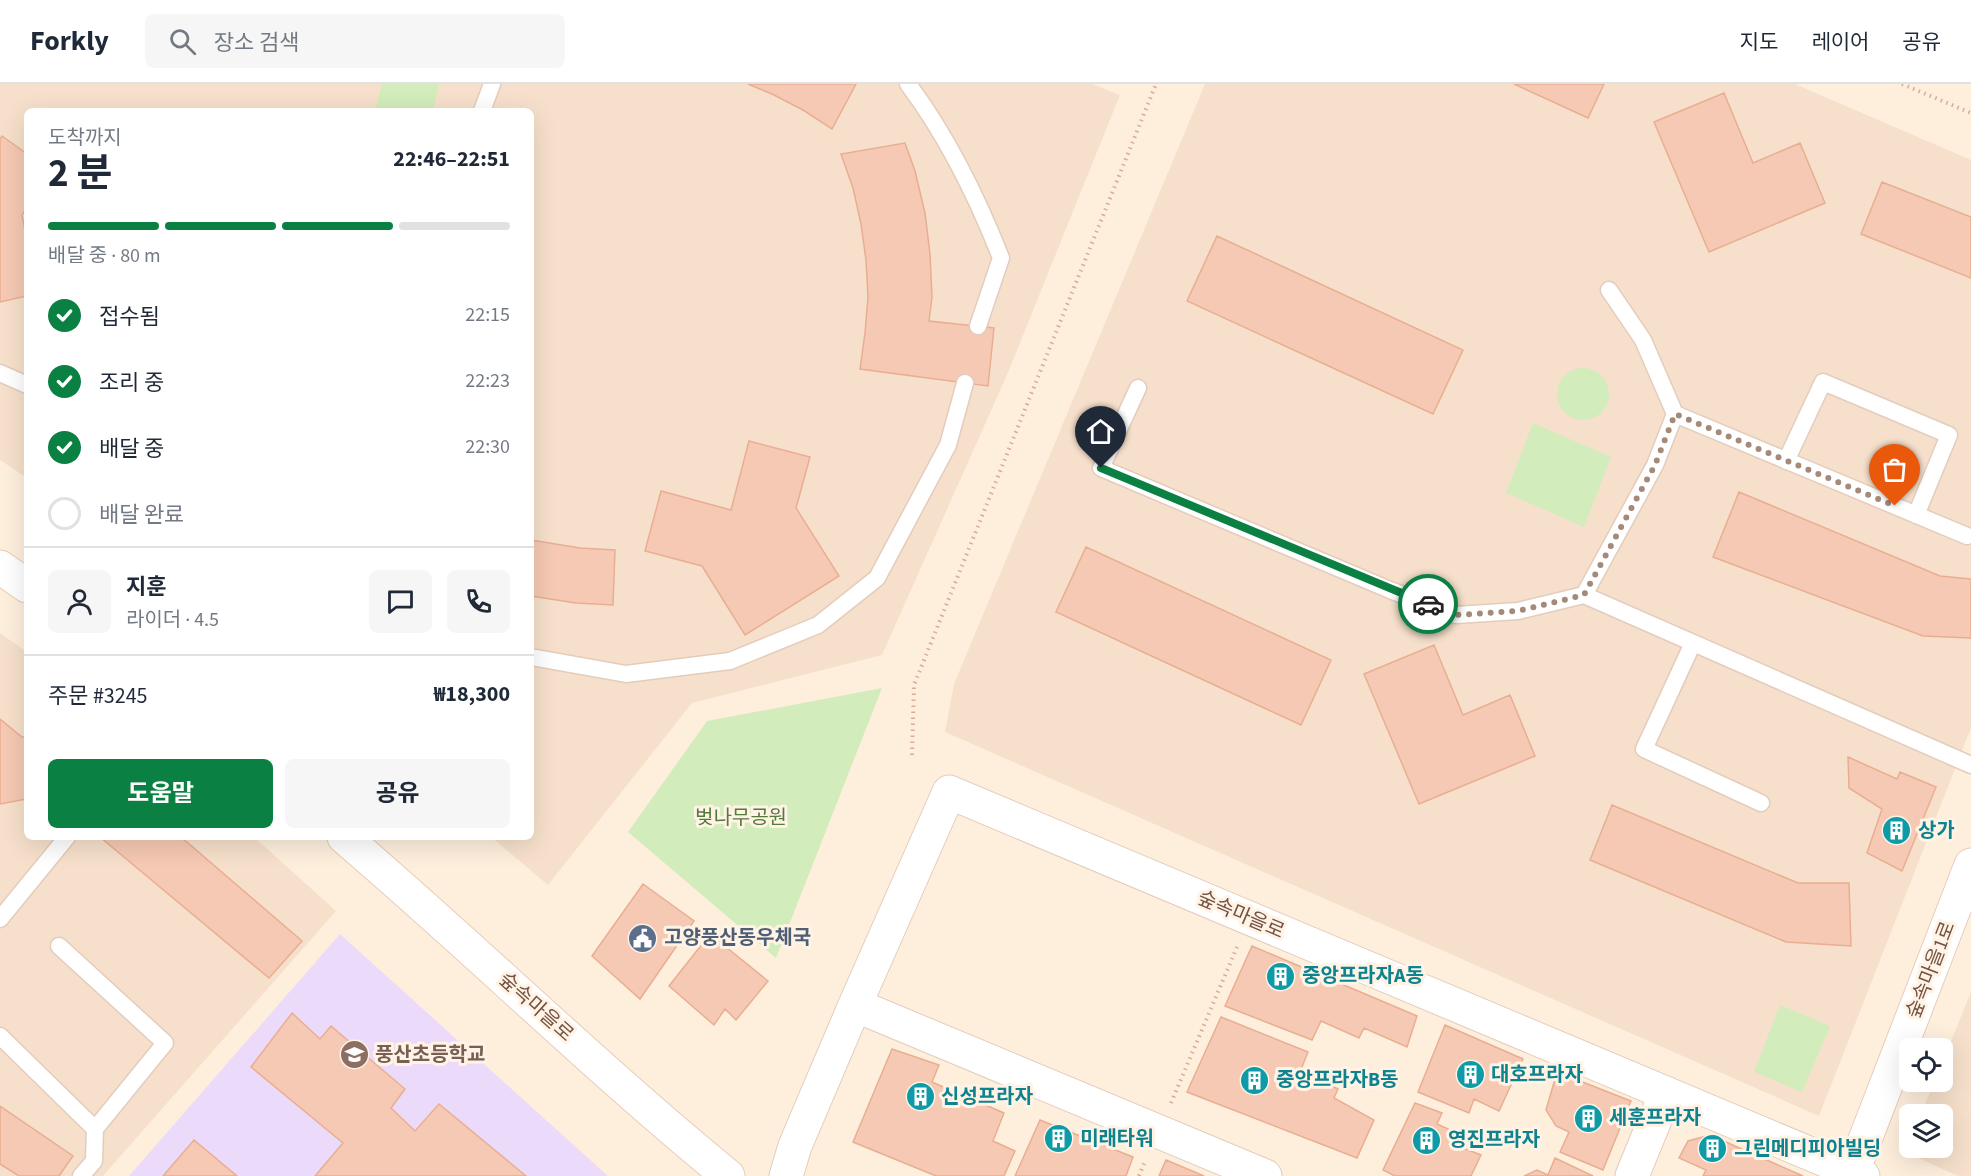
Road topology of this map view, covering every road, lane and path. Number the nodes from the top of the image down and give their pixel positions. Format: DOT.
graph roads {
  1 [pos="492,84"];
  2 [pos="908,84"];
  3 [pos="1156,84"];
  4 [pos="1902,84"];
  5 [pos="483,108"];
  6 [pos="1971,113"];
  7 [pos="1610,290"];
  8 [pos="978,326"];
  9 [pos="0,372"];
  10 [pos="965,383"];
  11 [pos="24,384"];
  12 [pos="1138,388"];
  13 [pos="1675,414"];
  14 [pos="1786,460"];
  15 [pos="1916,515"];
  16 [pos="1967,536"];
  17 [pos="0,567"];
  18 [pos="24,584"];
  19 [pos="1584,595"];
  20 [pos="1693,643"];
  21 [pos="534,658"];
  22 [pos="912,755"];
  23 [pos="1971,765"];
  24 [pos="1761,803"];
  25 [pos="64,840"];
  26 [pos="348,840"];
  27 [pos="1971,865"];
  28 [pos="0,919"];
  29 [pos="59,946"];
  30 [pos="1237,946"];
  31 [pos="855,1005"];
  32 [pos="0,1036"];
  33 [pos="1666,1093"];
  34 [pos="1169,1109"];
  35 [pos="96,1129"];
  36 [pos="1856,1174"];
  37 [pos="81,1176"];
  38 [pos="728,1176"];
  39 [pos="786,1176"];
  40 [pos="1265,1176"];
  41 [pos="1632,1176"];
  1 -- 5 [label="lane"];
  2 -- 8 [label="lane"];
  3 -- 22 [label="path"];
  4 -- 6 [label="path"];
  7 -- 13 [label="lane"];
  9 -- 11 [label="lane"];
  10 -- 21 [label="lane"];
  12 -- 19 [label="lane"];
  13 -- 14 [label="lane"];
  13 -- 19 [label="lane"];
  14 -- 15 [label="lane"];
  14 -- 15 [label="lane"];
  15 -- 16 [label="lane"];
  17 -- 18 [label="street"];
  19 -- 20 [label="lane"];
  20 -- 23 [label="lane"];
  20 -- 24 [label="lane"];
  25 -- 28 [label="lane"];
  26 -- 38 [label="street, 숲속마을로"];
  27 -- 36 [label="street, 숲속마을1로"];
  29 -- 35 [label="lane"];
  30 -- 34 [label="path"];
  31 -- 33 [label="street, 숲속마을로"];
  31 -- 39 [label="street, 숲속마을로"];
  31 -- 40 [label="street"];
  32 -- 35 [label="lane"];
  33 -- 36 [label="street"];
  33 -- 41 [label="street"];
  35 -- 37 [label="lane"];
}
